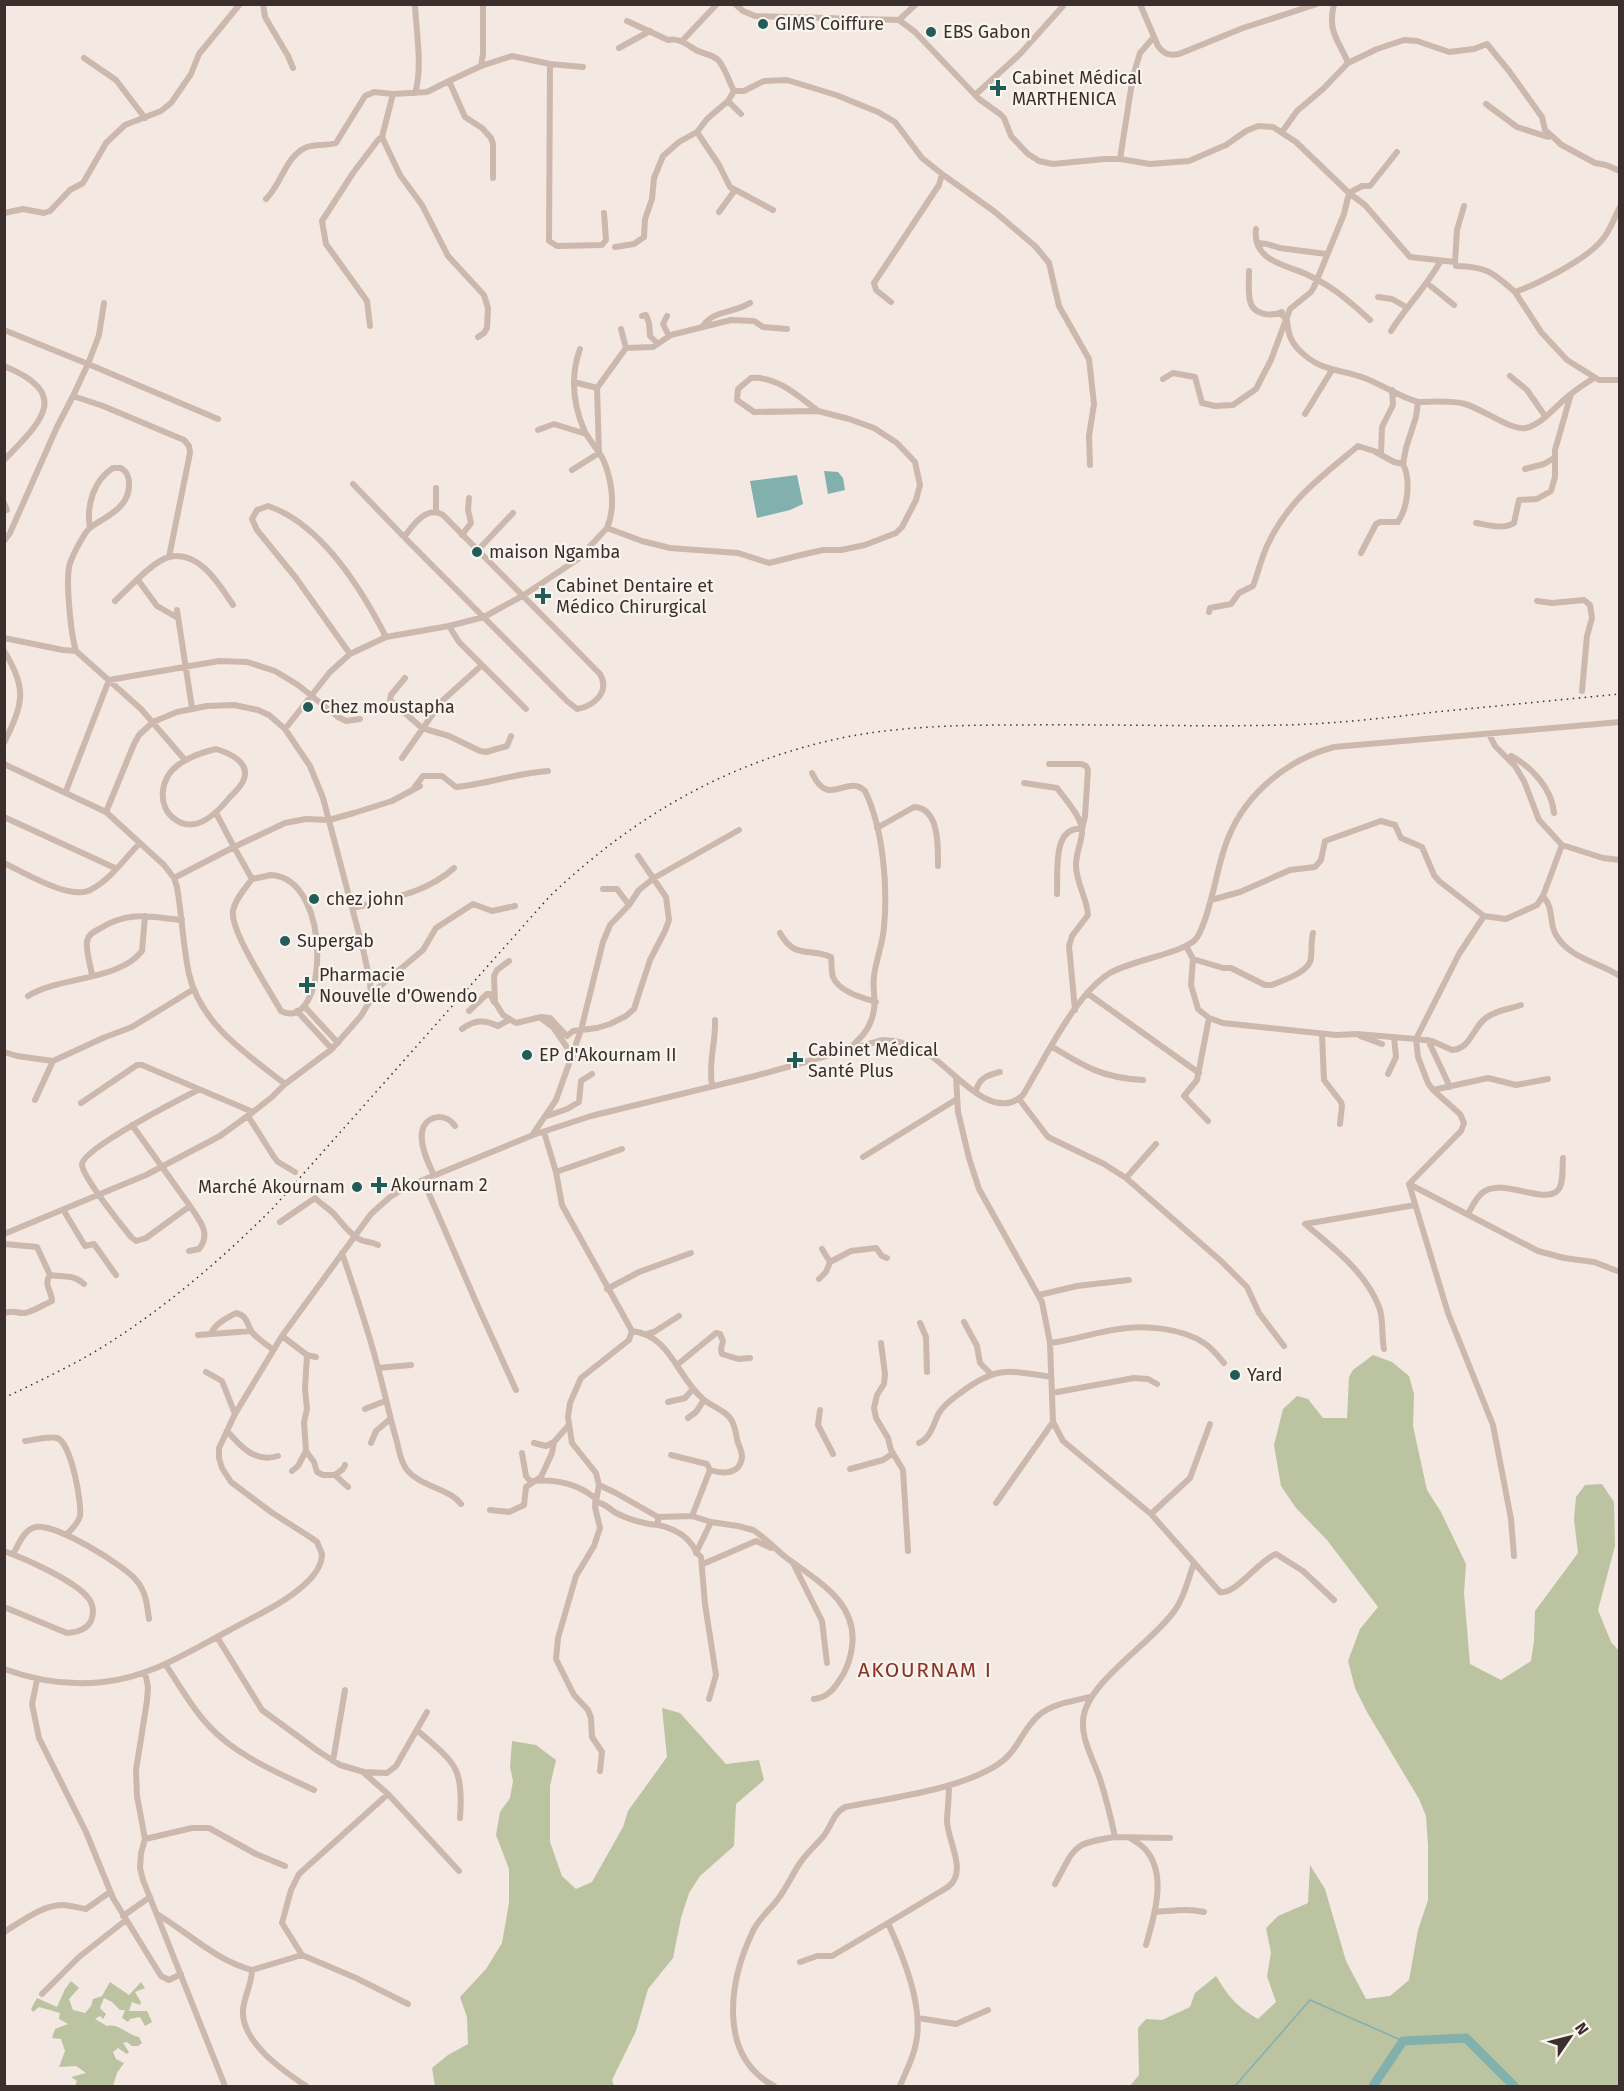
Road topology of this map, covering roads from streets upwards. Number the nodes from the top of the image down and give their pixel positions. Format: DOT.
graph roads {
  1 [pos="240,4"];
  2 [pos="263,4"];
  3 [pos="415,4"];
  4 [pos="483,4"];
  5 [pos="717,4"];
  6 [pos="735,4"];
  7 [pos="916,4"];
  8 [pos="1140,4"];
  9 [pos="1317,4"];
  10 [pos="1334,4"];
  11 [pos="1063,6"];
  12 [pos="899,20"];
  13 [pos="627,21"];
  14 [pos="650,31"];
  15 [pos="1154,37"];
  16 [pos="682,41"];
  17 [pos="619,48"];
  18 [pos="84,58"];
  19 [pos="1348,63"];
  20 [pos="550,64"];
  21 [pos="481,66"];
  22 [pos="583,67"];
  23 [pos="292,68"];
  24 [pos="449,81"];
  25 [pos="734,91"];
  26 [pos="415,93"];
  27 [pos="393,94"];
  28 [pos="975,95"];
  29 [pos="728,101"];
  30 [pos="1486,105"];
  31 [pos="741,114"];
  32 [pos="145,118"];
  33 [pos="697,132"];
  34 [pos="1282,132"];
  35 [pos="382,137"];
  36 [pos="1562,145"];
  37 [pos="1397,152"];
  38 [pos="1120,159"];
  39 [pos="1620,171"];
  40 [pos="942,174"];
  41 [pos="493,178"];
  42 [pos="735,190"];
  43 [pos="1350,193"];
  44 [pos="266,199"];
  45 [pos="1464,206"];
  46 [pos="1620,207"];
  47 [pos="773,210"];
  48 [pos="719,212"];
  49 [pos="4,213"];
  50 [pos="604,213"];
  51 [pos="1256,229"];
  52 [pos="1257,243"];
  53 [pos="615,247"];
  54 [pos="1326,254"];
  55 [pos="1440,262"];
  56 [pos="1455,262"];
  57 [pos="1249,271"];
  58 [pos="1317,281"];
  59 [pos="1427,283"];
  60 [pos="1515,292"];
  61 [pos="1378,297"];
  62 [pos="891,302"];
  63 [pos="104,303"];
  64 [pos="750,303"];
  65 [pos="1454,304"];
  66 [pos="1406,307"];
  67 [pos="1283,315"];
  68 [pos="642,316"];
  69 [pos="667,316"];
  70 [pos="1370,320"];
  71 [pos="370,326"];
  72 [pos="702,327"];
  73 [pos="763,327"];
  74 [pos="621,328"];
  75 [pos="4,330"];
  76 [pos="1391,331"];
  77 [pos="669,336"];
  78 [pos="478,337"];
  79 [pos="658,344"];
  80 [pos="626,348"];
  81 [pos="580,350"];
  82 [pos="88,364"];
  83 [pos="4,366"];
  84 [pos="1332,370"];
  85 [pos="1510,376"];
  86 [pos="1594,378"];
  87 [pos="1163,379"];
  88 [pos="1620,380"];
  89 [pos="574,382"];
  90 [pos="597,388"];
  91 [pos="1392,390"];
  92 [pos="1571,394"];
  93 [pos="73,396"];
  94 [pos="1418,402"];
  95 [pos="818,411"];
  96 [pos="1305,414"];
  97 [pos="1545,416"];
  98 [pos="218,419"];
  99 [pos="538,430"];
  100 [pos="587,434"];
  101 [pos="599,453"];
  102 [pos="1381,454"];
  103 [pos="1554,458"];
  104 [pos="4,460"];
  105 [pos="1403,464"];
  106 [pos="1090,465"];
  107 [pos="1525,469"];
  108 [pos="572,470"];
  109 [pos="353,484"];
  110 [pos="436,488"];
  111 [pos="469,498"];
  112 [pos="4,504"];
  113 [pos="4,511"];
  114 [pos="436,511"];
  115 [pos="513,513"];
  116 [pos="1476,523"];
  117 [pos="90,528"];
  118 [pos="607,528"];
  119 [pos="462,535"];
  120 [pos="404,537"];
  121 [pos="4,541"];
  122 [pos="478,550"];
  123 [pos="1361,553"];
  124 [pos="169,557"];
  125 [pos="138,580"];
  126 [pos="524,596"];
  127 [pos="116,601"];
  128 [pos="1537,601"];
  129 [pos="233,604"];
  130 [pos="177,610"];
  131 [pos="1209,612"];
  132 [pos="484,617"];
  133 [pos="178,618"];
  134 [pos="449,626"];
  135 [pos="386,637"];
  136 [pos="4,638"];
  137 [pos="4,651"];
  138 [pos="76,651"];
  139 [pos="350,654"];
  140 [pos="482,665"];
  141 [pos="186,667"];
  142 [pos="405,678"];
  143 [pos="108,680"];
  144 [pos="1582,691"];
  145 [pos="311,696"];
  146 [pos="192,708"];
  147 [pos="526,709"];
  148 [pos="360,719"];
  149 [pos="153,722"];
  150 [pos="1620,722"];
  151 [pos="4,724"];
  152 [pos="422,728"];
  153 [pos="11,729"];
  154 [pos="285,729"];
  155 [pos="1489,734"];
  156 [pos="511,736"];
  157 [pos="4,742"];
  158 [pos="1502,752"];
  159 [pos="402,758"];
  160 [pos="185,760"];
  161 [pos="4,764"];
  162 [pos="1049,764"];
  163 [pos="548,771"];
  164 [pos="812,773"];
  165 [pos="1024,783"];
  166 [pos="66,791"];
  167 [pos="106,812"];
  168 [pos="216,813"];
  169 [pos="1554,813"];
  170 [pos="4,817"];
  171 [pos="329,820"];
  172 [pos="877,828"];
  173 [pos="1082,829"];
  174 [pos="739,830"];
  175 [pos="140,843"];
  176 [pos="1562,845"];
  177 [pos="234,848"];
  178 [pos="638,856"];
  179 [pos="1620,860"];
  180 [pos="4,863"];
  181 [pos="938,866"];
  182 [pos="115,868"];
  183 [pos="454,868"];
  184 [pos="174,878"];
  185 [pos="654,878"];
  186 [pos="252,879"];
  187 [pos="603,889"];
  188 [pos="1057,894"];
  189 [pos="1543,896"];
  190 [pos="1211,900"];
  191 [pos="629,905"];
  192 [pos="515,906"];
  193 [pos="353,908"];
  194 [pos="145,916"];
  195 [pos="1485,916"];
  196 [pos="182,920"];
  197 [pos="780,933"];
  198 [pos="1313,933"];
  199 [pos="1186,946"];
  200 [pos="1193,959"];
  201 [pos="509,961"];
  202 [pos="92,976"];
  203 [pos="1620,976"];
  204 [pos="194,989"];
  205 [pos="372,993"];
  206 [pos="1088,993"];
  207 [pos="28,996"];
  208 [pos="495,1002"];
  209 [pos="876,1002"];
  210 [pos="1521,1005"];
  211 [pos="304,1006"];
  212 [pos="1075,1010"];
  213 [pos="297,1011"];
  214 [pos="469,1011"];
  215 [pos="541,1017"];
  216 [pos="1209,1018"];
  217 [pos="509,1020"];
  218 [pos="715,1020"];
  219 [pos="462,1029"];
  220 [pos="580,1030"];
  221 [pos="1322,1034"];
  222 [pos="1357,1034"];
  223 [pos="1394,1037"];
  224 [pos="1416,1039"];
  225 [pos="1428,1040"];
  226 [pos="338,1043"];
  227 [pos="1382,1044"];
  228 [pos="1051,1046"];
  229 [pos="332,1049"];
  230 [pos="848,1050"];
  231 [pos="4,1052"];
  232 [pos="573,1056"];
  233 [pos="54,1061"];
  234 [pos="1000,1072"];
  235 [pos="1199,1073"];
  236 [pos="592,1074"];
  237 [pos="1388,1074"];
  238 [pos="956,1077"];
  239 [pos="1548,1079"];
  240 [pos="1143,1080"];
  241 [pos="285,1084"];
  242 [pos="712,1085"];
  243 [pos="1450,1087"];
  244 [pos="198,1090"];
  245 [pos="1433,1090"];
  246 [pos="976,1092"];
  247 [pos="957,1099"];
  248 [pos="1019,1099"];
  249 [pos="34,1100"];
  250 [pos="81,1103"];
  251 [pos="251,1114"];
  252 [pos="547,1116"];
  253 [pos="1208,1121"];
  254 [pos="1340,1124"];
  255 [pos="132,1125"];
  256 [pos="455,1126"];
  257 [pos="544,1132"];
  258 [pos="533,1135"];
  259 [pos="1156,1144"];
  260 [pos="622,1149"];
  261 [pos="863,1156"];
  262 [pos="1563,1158"];
  263 [pos="163,1167"];
  264 [pos="295,1172"];
  265 [pos="556,1172"];
  266 [pos="434,1175"];
  267 [pos="1126,1178"];
  268 [pos="423,1180"];
  269 [pos="1409,1184"];
  270 [pos="100,1196"];
  271 [pos="1415,1205"];
  272 [pos="190,1206"];
  273 [pos="64,1211"];
  274 [pos="1468,1214"];
  275 [pos="280,1222"];
  276 [pos="4,1234"];
  277 [pos="355,1237"];
  278 [pos="4,1244"];
  279 [pos="378,1245"];
  280 [pos="822,1249"];
  281 [pos="189,1251"];
  282 [pos="342,1253"];
  283 [pos="692,1253"];
  284 [pos="887,1258"];
  285 [pos="830,1262"];
  286 [pos="1620,1272"];
  287 [pos="50,1275"];
  288 [pos="116,1275"];
  289 [pos="819,1279"];
  290 [pos="1129,1280"];
  291 [pos="84,1284"];
  292 [pos="607,1288"];
  293 [pos="1039,1295"];
  294 [pos="4,1313"];
  295 [pos="679,1316"];
  296 [pos="964,1322"];
  297 [pos="920,1323"];
  298 [pos="632,1330"];
  299 [pos="251,1332"];
  300 [pos="211,1334"];
  301 [pos="647,1334"];
  302 [pos="198,1335"];
  303 [pos="282,1336"];
  304 [pos="1050,1343"];
  305 [pos="881,1344"];
  306 [pos="1284,1346"];
  307 [pos="1384,1348"];
  308 [pos="272,1349"];
  309 [pos="307,1355"];
  310 [pos="316,1357"];
  311 [pos="750,1358"];
  312 [pos="1224,1363"];
  313 [pos="411,1365"];
  314 [pos="677,1365"];
  315 [pos="378,1368"];
  316 [pos="206,1372"];
  317 [pos="927,1372"];
  318 [pos="991,1374"];
  319 [pos="1052,1377"];
  320 [pos="1157,1384"];
  321 [pos="693,1389"];
  322 [pos="516,1390"];
  323 [pos="1052,1393"];
  324 [pos="704,1400"];
  325 [pos="385,1401"];
  326 [pos="668,1402"];
  327 [pos="365,1409"];
  328 [pos="820,1410"];
  329 [pos="235,1414"];
  330 [pos="688,1418"];
  331 [pos="389,1420"];
  332 [pos="1053,1422"];
  333 [pos="1210,1425"];
  334 [pos="568,1426"];
  335 [pos="227,1431"];
  336 [pos="25,1441"];
  337 [pos="554,1442"];
  338 [pos="371,1443"];
  339 [pos="534,1443"];
  340 [pos="919,1443"];
  341 [pos="306,1451"];
  342 [pos="522,1454"];
  343 [pos="833,1454"];
  344 [pos="892,1454"];
  345 [pos="671,1455"];
  346 [pos="278,1456"];
  347 [pos="345,1465"];
  348 [pos="850,1469"];
  349 [pos="710,1470"];
  350 [pos="292,1471"];
  351 [pos="335,1475"];
  352 [pos="538,1479"];
  353 [pos="599,1485"];
  354 [pos="348,1487"];
  355 [pos="596,1500"];
  356 [pos="996,1503"];
  357 [pos="461,1504"];
  358 [pos="490,1510"];
  359 [pos="1151,1514"];
  360 [pos="692,1516"];
  361 [pos="658,1517"];
  362 [pos="711,1522"];
  363 [pos="658,1525"];
  364 [pos="759,1534"];
  365 [pos="66,1535"];
  366 [pos="756,1541"];
  367 [pos="4,1551"];
  368 [pos="908,1551"];
  369 [pos="696,1553"];
  370 [pos="13,1554"];
  371 [pos="1514,1556"];
  372 [pos="789,1560"];
  373 [pos="1194,1563"];
  374 [pos="703,1564"];
  375 [pos="1334,1600"];
  376 [pos="4,1607"];
  377 [pos="149,1619"];
  378 [pos="217,1636"];
  379 [pos="826,1663"];
  380 [pos="165,1664"];
  381 [pos="4,1669"];
  382 [pos="145,1672"];
  383 [pos="37,1680"];
  384 [pos="345,1690"];
  385 [pos="1090,1697"];
  386 [pos="814,1699"];
  387 [pos="710,1700"];
  388 [pos="427,1712"];
  389 [pos="417,1730"];
  390 [pos="333,1761"];
  391 [pos="600,1771"];
  392 [pos="364,1772"];
  393 [pos="949,1785"];
  394 [pos="314,1790"];
  395 [pos="388,1794"];
  396 [pos="460,1818"];
  397 [pos="1115,1837"];
  398 [pos="1130,1838"];
  399 [pos="1170,1838"];
  400 [pos="145,1839"];
  401 [pos="285,1866"];
  402 [pos="459,1871"];
  403 [pos="1055,1884"];
  404 [pos="110,1892"];
  405 [pos="150,1897"];
  406 [pos="1155,1912"];
  407 [pos="1204,1912"];
  408 [pos="157,1914"];
  409 [pos="124,1918"];
  410 [pos="888,1923"];
  411 [pos="4,1932"];
  412 [pos="1146,1945"];
  413 [pos="302,1955"];
  414 [pos="800,1962"];
  415 [pos="252,1970"];
  416 [pos="181,1974"];
  417 [pos="42,1994"];
  418 [pos="408,2004"];
  419 [pos="988,2010"];
  420 [pos="918,2018"];
  421 [pos="225,2086"];
  422 [pos="306,2086"];
  423 [pos="774,2086"];
  424 [pos="900,2086"];
  1 -- 32 [label="street"];
  2 -- 23 [label="street"];
  3 -- 26 [label="street"];
  4 -- 21 [label="street"];
  5 -- 16 [label="street"];
  6 -- 12 [label="street"];
  7 -- 12 [label="street"];
  8 -- 15 [label="street"];
  9 -- 15 [label="street"];
  10 -- 19 [label="street"];
  11 -- 28 [label="street"];
  12 -- 28 [label="street"];
  13 -- 14 [label="street"];
  14 -- 16 [label="street"];
  14 -- 17 [label="street"];
  15 -- 38 [label="street"];
  16 -- 25 [label="street"];
  18 -- 32 [label="street"];
  19 -- 34 [label="street"];
  19 -- 36 [label="street"];
  20 -- 21 [label="street"];
  20 -- 22 [label="street"];
  20 -- 50 [label="street"];
  21 -- 24 [label="street"];
  24 -- 26 [label="street"];
  24 -- 41 [label="street"];
  25 -- 29 [label="street"];
  25 -- 40 [label="street"];
  26 -- 27 [label="street"];
  27 -- 35 [label="street"];
  27 -- 44 [label="street"];
  28 -- 38 [label="street"];
  29 -- 31 [label="street"];
  29 -- 33 [label="street"];
  30 -- 36 [label="street"];
  32 -- 49 [label="street"];
  33 -- 42 [label="street"];
  33 -- 53 [label="street"];
  34 -- 38 [label="street"];
  34 -- 43 [label="street"];
  35 -- 71 [label="street"];
  35 -- 78 [label="street"];
  36 -- 39 [label="street"];
  37 -- 43 [label="street"];
  40 -- 62 [label="street"];
  40 -- 106 [label="street"];
  42 -- 47 [label="street"];
  42 -- 48 [label="street"];
  43 -- 54 [label="street"];
  43 -- 55 [label="street"];
  45 -- 56 [label="street"];
  46 -- 60 [label="street"];
  51 -- 52 [label="street"];
  52 -- 54 [label="street"];
  52 -- 58 [label="street"];
  54 -- 58 [label="street"];
  55 -- 56 [label="street"];
  55 -- 59 [label="street"];
  56 -- 60 [label="street"];
  57 -- 67 [label="street"];
  58 -- 67 [label="street"];
  58 -- 70 [label="street"];
  59 -- 65 [label="street"];
  59 -- 66 [label="street"];
  60 -- 86 [label="street"];
  61 -- 66 [label="street"];
  63 -- 82 [label="street"];
  64 -- 72 [label="street"];
  66 -- 76 [label="street"];
  67 -- 84 [label="street"];
  67 -- 87 [label="street"];
  68 -- 79 [label="street"];
  69 -- 77 [label="street"];
  72 -- 73 [label="street"];
  72 -- 77 [label="street"];
  74 -- 80 [label="street"];
  75 -- 82 [label="street"];
  77 -- 79 [label="street"];
  79 -- 80 [label="street"];
  80 -- 90 [label="street"];
  81 -- 89 [label="street"];
  82 -- 93 [label="street"];
  82 -- 98 [label="street"];
  83 -- 104 [label="street"];
  84 -- 91 [label="street"];
  84 -- 96 [label="street"];
  85 -- 97 [label="street"];
  86 -- 88 [label="street"];
  86 -- 92 [label="street"];
  89 -- 90 [label="street"];
  89 -- 100 [label="street"];
  90 -- 101 [label="street"];
  91 -- 94 [label="street"];
  91 -- 102 [label="street"];
  92 -- 97 [label="street"];
  92 -- 103 [label="street"];
  93 -- 121 [label="street"];
  93 -- 124 [label="street"];
  94 -- 97 [label="street"];
  94 -- 105 [label="street"];
  95 -- 95 [label="street"];
  95 -- 118 [label="street"];
  99 -- 100 [label="street"];
  100 -- 101 [label="street"];
  101 -- 108 [label="street"];
  101 -- 118 [label="street"];
  102 -- 105 [label="street"];
  102 -- 131 [label="street"];
  103 -- 107 [label="street"];
  103 -- 116 [label="street"];
  105 -- 123 [label="street"];
  109 -- 120 [label="street"];
  110 -- 114 [label="street"];
  111 -- 119 [label="street"];
  112 -- 113 [label="street"];
  114 -- 119 [label="street"];
  114 -- 120 [label="street"];
  115 -- 122 [label="street"];
  117 -- 117 [label="street"];
  117 -- 138 [label="street"];
  118 -- 126 [label="street"];
  119 -- 122 [label="street"];
  120 -- 132 [label="street"];
  122 -- 126 [label="street"];
  124 -- 125 [label="street"];
  124 -- 129 [label="street"];
  125 -- 127 [label="street"];
  125 -- 133 [label="street"];
  126 -- 132 [label="street"];
  126 -- 132 [label="street"];
  128 -- 144 [label="street"];
  130 -- 133 [label="street"];
  132 -- 134 [label="street"];
  133 -- 141 [label="street"];
  134 -- 135 [label="street"];
  134 -- 140 [label="street"];
  135 -- 139 [label="street"];
  135 -- 139 [label="street"];
  136 -- 138 [label="street"];
  137 -- 153 [label="street"];
  138 -- 143 [label="street"];
  139 -- 145 [label="street"];
  140 -- 147 [label="street"];
  140 -- 152 [label="street"];
  141 -- 143 [label="street"];
  141 -- 145 [label="street"];
  141 -- 146 [label="street"];
  142 -- 152 [label="street"];
  143 -- 149 [label="street"];
  143 -- 166 [label="street"];
  145 -- 148 [label="street"];
  145 -- 154 [label="street"];
  146 -- 149 [label="street"];
  146 -- 154 [label="street"];
  149 -- 160 [label="street"];
  149 -- 167 [label="street"];
  150 -- 155 [label="street"];
  151 -- 153 [label="street"];
  152 -- 156 [label="street"];
  152 -- 159 [label="street"];
  153 -- 157 [label="street"];
  154 -- 171 [label="street"];
  155 -- 158 [label="street"];
  155 -- 190 [label="street"];
  158 -- 169 [label="street"];
  158 -- 176 [label="street"];
  160 -- 168 [label="street"];
  160 -- 168 [label="street"];
  161 -- 166 [label="street"];
  162 -- 173 [label="street"];
  163 -- 171 [label="street"];
  164 -- 172 [label="street"];
  165 -- 173 [label="street"];
  166 -- 167 [label="street"];
  167 -- 175 [label="street"];
  168 -- 177 [label="street"];
  170 -- 182 [label="street"];
  171 -- 177 [label="street"];
  171 -- 193 [label="street"];
  172 -- 181 [label="street"];
  172 -- 209 [label="street"];
  173 -- 188 [label="street"];
  173 -- 212 [label="street"];
  174 -- 185 [label="street"];
  175 -- 182 [label="street"];
  175 -- 184 [label="street"];
  176 -- 179 [label="street"];
  176 -- 189 [label="street"];
  177 -- 184 [label="street"];
  177 -- 186 [label="street"];
  178 -- 185 [label="street"];
  180 -- 182 [label="street"];
  183 -- 193 [label="street"];
  184 -- 196 [label="street"];
  185 -- 191 [label="street"];
  185 -- 220 [label="street"];
  186 -- 211 [label="street"];
  186 -- 213 [label="street"];
  187 -- 191 [label="street"];
  189 -- 195 [label="street"];
  189 -- 203 [label="street"];
  190 -- 195 [label="street"];
  190 -- 199 [label="street"];
  191 -- 220 [label="street"];
  192 -- 205 [label="street"];
  193 -- 205 [label="street"];
  194 -- 196 [label="street"];
  194 -- 202 [label="street"];
  194 -- 202 [label="street"];
  195 -- 224 [label="street"];
  196 -- 204 [label="street"];
  197 -- 209 [label="street"];
  198 -- 200 [label="street"];
  199 -- 200 [label="street"];
  199 -- 206 [label="street"];
  200 -- 216 [label="street"];
  201 -- 208 [label="street"];
  202 -- 207 [label="street"];
  204 -- 233 [label="street"];
  204 -- 241 [label="street"];
  205 -- 226 [label="street"];
  206 -- 212 [label="street"];
  206 -- 235 [label="street"];
  208 -- 214 [label="street"];
  208 -- 217 [label="street"];
  209 -- 230 [label="street"];
  210 -- 225 [label="street"];
  211 -- 213 [label="street"];
  211 -- 226 [label="street"];
  212 -- 228 [label="street"];
  213 -- 229 [label="street"];
  215 -- 217 [label="street"];
  215 -- 220 [label="street"];
  215 -- 232 [label="street"];
  216 -- 221 [label="street"];
  216 -- 235 [label="street"];
  217 -- 219 [label="street"];
  218 -- 242 [label="street"];
  220 -- 232 [label="street"];
  221 -- 222 [label="street"];
  221 -- 254 [label="street"];
  222 -- 223 [label="street"];
  222 -- 227 [label="street"];
  223 -- 224 [label="street"];
  223 -- 237 [label="street"];
  224 -- 225 [label="street"];
  224 -- 245 [label="street"];
  225 -- 243 [label="street"];
  226 -- 229 [label="street"];
  228 -- 240 [label="street"];
  228 -- 248 [label="street"];
  229 -- 241 [label="street"];
  230 -- 238 [label="street"];
  230 -- 242 [label="street"];
  231 -- 233 [label="street"];
  232 -- 252 [label="street"];
  233 -- 249 [label="street"];
  234 -- 246 [label="street"];
  235 -- 253 [label="street"];
  236 -- 252 [label="street"];
  238 -- 246 [label="street"];
  238 -- 247 [label="street"];
  239 -- 243 [label="street"];
  241 -- 251 [label="street"];
  242 -- 257 [label="street"];
  243 -- 245 [label="street"];
  244 -- 250 [label="street"];
  244 -- 251 [label="street"];
  244 -- 255 [label="street"];
  245 -- 269 [label="street"];
  246 -- 248 [label="street"];
  247 -- 261 [label="street"];
  247 -- 293 [label="street"];
  248 -- 267 [label="street"];
  251 -- 263 [label="street"];
  251 -- 264 [label="street"];
  252 -- 258 [label="street"];
  255 -- 263 [label="street"];
  255 -- 270 [label="street"];
  256 -- 266 [label="street"];
  257 -- 258 [label="street"];
  257 -- 265 [label="street"];
  258 -- 266 [label="street"];
  259 -- 267 [label="street"];
  260 -- 265 [label="street"];
  262 -- 274 [label="street"];
  263 -- 270 [label="street"];
  263 -- 272 [label="street"];
  265 -- 292 [label="street"];
  266 -- 268 [label="street"];
  267 -- 306 [label="street"];
  268 -- 277 [label="street"];
  268 -- 322 [label="street"];
  269 -- 271 [label="street"];
  269 -- 274 [label="street"];
  270 -- 272 [label="street"];
  270 -- 273 [label="street"];
  271 -- 307 [label="street"];
  271 -- 371 [label="street"];
  272 -- 281 [label="street"];
  273 -- 276 [label="street"];
  273 -- 288 [label="street"];
  274 -- 286 [label="street"];
  275 -- 277 [label="street"];
  277 -- 279 [label="street"];
  277 -- 282 [label="street"];
  278 -- 287 [label="street"];
  280 -- 285 [label="street"];
  282 -- 303 [label="street"];
  282 -- 315 [label="street"];
  283 -- 292 [label="street"];
  284 -- 285 [label="street"];
  285 -- 289 [label="street"];
  287 -- 291 [label="street"];
  287 -- 294 [label="street"];
  290 -- 293 [label="street"];
  292 -- 298 [label="street"];
  293 -- 304 [label="street"];
  295 -- 301 [label="street"];
  296 -- 318 [label="street"];
  297 -- 317 [label="street"];
  298 -- 301 [label="street"];
  298 -- 334 [label="street"];
  299 -- 300 [label="street"];
  299 -- 300 [label="street"];
  299 -- 308 [label="street"];
  300 -- 302 [label="street"];
  301 -- 314 [label="street"];
  303 -- 308 [label="street"];
  303 -- 309 [label="street"];
  304 -- 312 [label="street"];
  304 -- 319 [label="street"];
  305 -- 344 [label="street"];
  308 -- 329 [label="street"];
  309 -- 310 [label="street"];
  309 -- 341 [label="street"];
  311 -- 314 [label="street"];
  313 -- 315 [label="street"];
  314 -- 321 [label="street"];
  315 -- 325 [label="street"];
  316 -- 329 [label="street"];
  318 -- 319 [label="street"];
  318 -- 340 [label="street"];
  319 -- 323 [label="street"];
  320 -- 323 [label="street"];
  321 -- 324 [label="street"];
  321 -- 326 [label="street"];
  323 -- 332 [label="street"];
  324 -- 330 [label="street"];
  324 -- 349 [label="street"];
  325 -- 327 [label="street"];
  325 -- 331 [label="street"];
  328 -- 343 [label="street"];
  329 -- 335 [label="street"];
  331 -- 338 [label="street"];
  331 -- 357 [label="street"];
  332 -- 356 [label="street"];
  332 -- 359 [label="street"];
  333 -- 359 [label="street"];
  334 -- 337 [label="street"];
  334 -- 353 [label="street"];
  335 -- 346 [label="street"];
  335 -- 378 [label="street"];
  336 -- 365 [label="street"];
  337 -- 339 [label="street"];
  337 -- 352 [label="street"];
  341 -- 350 [label="street"];
  341 -- 351 [label="street"];
  342 -- 352 [label="street"];
  344 -- 348 [label="street"];
  344 -- 368 [label="street"];
  345 -- 349 [label="street"];
  347 -- 351 [label="street"];
  349 -- 360 [label="street"];
  351 -- 354 [label="street"];
  352 -- 355 [label="street"];
  352 -- 358 [label="street"];
  353 -- 355 [label="street"];
  353 -- 361 [label="street"];
  355 -- 363 [label="street"];
  355 -- 391 [label="street"];
  359 -- 373 [label="street"];
  360 -- 361 [label="street"];
  360 -- 362 [label="street"];
  361 -- 363 [label="street"];
  362 -- 364 [label="street"];
  362 -- 369 [label="street"];
  363 -- 369 [label="street"];
  364 -- 366 [label="street"];
  364 -- 372 [label="street"];
  365 -- 370 [label="street"];
  365 -- 377 [label="street"];
  366 -- 372 [label="street"];
  366 -- 374 [label="street"];
  367 -- 370 [label="street"];
  369 -- 374 [label="street"];
  370 -- 376 [label="street"];
  372 -- 379 [label="street"];
  372 -- 386 [label="street"];
  373 -- 375 [label="street"];
  373 -- 385 [label="street"];
  374 -- 387 [label="street"];
  378 -- 380 [label="street"];
  378 -- 390 [label="street"];
  380 -- 382 [label="street"];
  380 -- 394 [label="street"];
  381 -- 383 [label="street"];
  382 -- 383 [label="street"];
  382 -- 400 [label="street"];
  383 -- 404 [label="street"];
  384 -- 390 [label="street"];
  385 -- 393 [label="street"];
  385 -- 397 [label="street"];
  388 -- 389 [label="street"];
  389 -- 392 [label="street"];
  389 -- 396 [label="street"];
  390 -- 392 [label="street"];
  392 -- 395 [label="street"];
  393 -- 410 [label="street"];
  393 -- 423 [label="street"];
  395 -- 402 [label="street"];
  395 -- 413 [label="street"];
  397 -- 398 [label="street"];
  397 -- 403 [label="street"];
  398 -- 399 [label="street"];
  398 -- 406 [label="street"];
  400 -- 401 [label="street"];
  400 -- 405 [label="street"];
  404 -- 409 [label="street"];
  404 -- 411 [label="street"];
  405 -- 408 [label="street"];
  405 -- 409 [label="street"];
  406 -- 407 [label="street"];
  406 -- 412 [label="street"];
  408 -- 415 [label="street"];
  408 -- 416 [label="street"];
  409 -- 416 [label="street"];
  409 -- 417 [label="street"];
  410 -- 414 [label="street"];
  410 -- 420 [label="street"];
  413 -- 415 [label="street"];
  413 -- 418 [label="street"];
  415 -- 422 [label="street"];
  416 -- 421 [label="street"];
  419 -- 420 [label="street"];
  420 -- 424 [label="street"];
}
